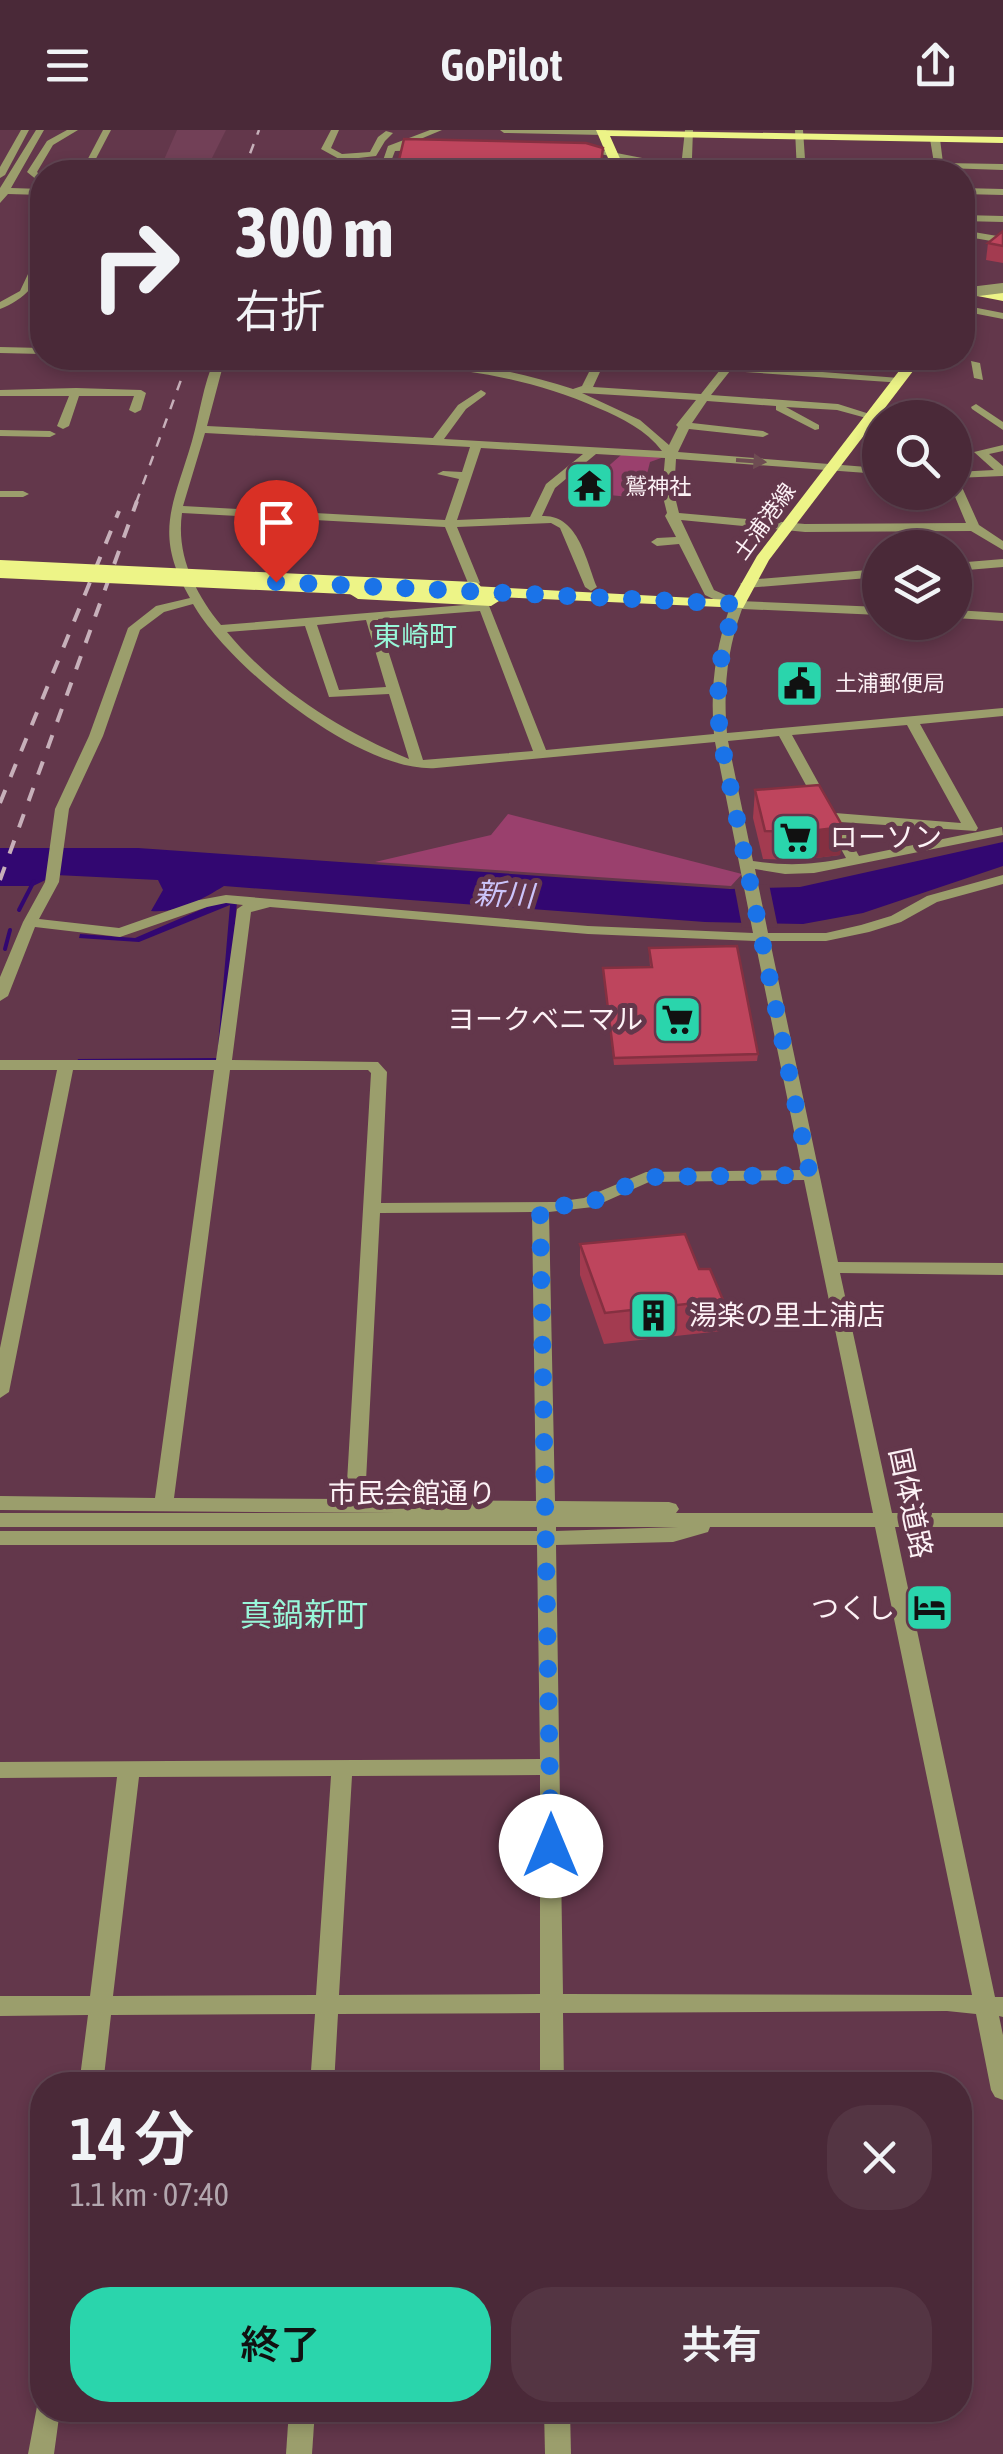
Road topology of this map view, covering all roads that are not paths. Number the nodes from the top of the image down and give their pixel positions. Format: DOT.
graph roads {
  1 [pos="25,130"];
  2 [pos="40,130"];
  3 [pos="74,130"];
  4 [pos="107,130"];
  5 [pos="335,130"];
  6 [pos="438,130"];
  7 [pos="501,130"];
  8 [pos="603,131"];
  9 [pos="384,132"];
  10 [pos="689,132"];
  11 [pos="799,133"];
  12 [pos="414,136"];
  13 [pos="935,139"];
  14 [pos="1003,140"];
  15 [pos="53,141"];
  16 [pos="100,142"];
  17 [pos="496,144"];
  18 [pos="391,148"];
  19 [pos="442,149"];
  20 [pos="580,152"];
  21 [pos="612,152"];
  22 [pos="40,160"];
  23 [pos="90,160"];
  24 [pos="386,160"];
  25 [pos="615,160"];
  26 [pos="646,160"];
  27 [pos="685,160"];
  28 [pos="801,160"];
  29 [pos="938,160"];
  30 [pos="4,161"];
  31 [pos="22,162"];
  32 [pos="1003,167"];
  33 [pos="975,168"];
  34 [pos="0,175"];
  35 [pos="975,191"];
  36 [pos="1003,192"];
  37 [pos="30,193"];
  38 [pos="2,194"];
  39 [pos="975,218"];
  40 [pos="1003,219"];
  41 [pos="975,235"];
  42 [pos="1003,240"];
  43 [pos="30,280"];
  44 [pos="975,291"];
  45 [pos="1003,291"];
  46 [pos="975,293"];
  47 [pos="987,294"];
  48 [pos="975,300"];
  49 [pos="0,306"];
  50 [pos="975,309"];
  51 [pos="1003,316"];
  52 [pos="0,350"];
  53 [pos="30,350"];
  54 [pos="975,363"];
  55 [pos="215,370"];
  56 [pos="517,370"];
  57 [pos="595,370"];
  58 [pos="724,370"];
  59 [pos="761,370"];
  60 [pos="907,370"];
  61 [pos="979,378"];
  62 [pos="899,381"];
  63 [pos="586,389"];
  64 [pos="570,390"];
  65 [pos="76,391"];
  66 [pos="481,393"];
  67 [pos="0,394"];
  68 [pos="700,398"];
  69 [pos="886,400"];
  70 [pos="772,404"];
  71 [pos="976,407"];
  72 [pos="135,410"];
  73 [pos="862,417"];
  74 [pos="682,424"];
  75 [pos="62,426"];
  76 [pos="815,426"];
  77 [pos="1003,426"];
  78 [pos="201,429"];
  79 [pos="862,432"];
  80 [pos="0,433"];
  81 [pos="50,434"];
  82 [pos="764,434"];
  83 [pos="436,442"];
  84 [pos="477,444"];
  85 [pos="1003,448"];
  86 [pos="593,451"];
  87 [pos="670,455"];
  88 [pos="832,467"];
  89 [pos="862,470"];
  90 [pos="1003,473"];
  91 [pos="442,474"];
  92 [pos="972,475"];
  93 [pos="466,476"];
  94 [pos="0,494"];
  95 [pos="23,494"];
  96 [pos="178,510"];
  97 [pos="966,510"];
  98 [pos="671,516"];
  99 [pos="536,517"];
  100 [pos="450,524"];
  101 [pos="787,525"];
  102 [pos="974,527"];
  103 [pos="683,540"];
  104 [pos="656,542"];
  105 [pos="1003,546"];
  106 [pos="1003,563"];
  107 [pos="972,566"];
  108 [pos="0,569"];
  109 [pos="862,574"];
  110 [pos="746,584"];
  111 [pos="188,585"];
  112 [pos="592,588"];
  113 [pos="478,596"];
  114 [pos="737,604"];
  115 [pos="862,610"];
  116 [pos="972,615"];
  117 [pos="372,616"];
  118 [pos="1003,616"];
  119 [pos="310,622"];
  120 [pos="216,628"];
  121 [pos="393,690"];
  122 [pos="1003,712"];
  123 [pos="911,719"];
  124 [pos="784,731"];
  125 [pos="720,736"];
  126 [pos="541,753"];
  127 [pos="416,764"];
  128 [pos="832,817"];
  129 [pos="971,828"];
  130 [pos="1002,831"];
  131 [pos="854,860"];
  132 [pos="748,872"];
  133 [pos="1003,879"];
  134 [pos="265,904"];
  135 [pos="30,922"];
  136 [pos="760,934"];
  137 [pos="0,996"];
  138 [pos="225,1064"];
  139 [pos="0,1065"];
  140 [pos="66,1065"];
  141 [pos="810,1175"];
  142 [pos="540,1207"];
  143 [pos="372,1208"];
  144 [pos="830,1267"];
  145 [pos="1003,1269"];
  146 [pos="0,1392"];
  147 [pos="0,1503"];
  148 [pos="164,1504"];
  149 [pos="355,1506"];
  150 [pos="0,1520"];
  151 [pos="884,1520"];
  152 [pos="1003,1520"];
  153 [pos="726,1521"];
  154 [pos="545,1522"];
  155 [pos="0,1538"];
  156 [pos="551,1767"];
  157 [pos="342,1768"];
  158 [pos="129,1769"];
  159 [pos="0,1770"];
  160 [pos="551,2003"];
  161 [pos="327,2004"];
  162 [pos="0,2006"];
  163 [pos="102,2006"];
  164 [pos="994,2006"];
  165 [pos="93,2072"];
  166 [pos="323,2072"];
  167 [pos="552,2072"];
  168 [pos="1003,2090"];
  169 [pos="45,2422"];
  170 [pos="301,2422"];
  171 [pos="558,2422"];
  172 [pos="41,2454"];
  173 [pos="299,2454"];
  174 [pos="558,2454"];
  1 -- 30 [label="street"];
  2 -- 31 [label="street"];
  3 -- 15 [label="street"];
  4 -- 16 [label="street"];
  5 -- 9 [label="street"];
  6 -- 12 [label="street"];
  7 -- 8 [label="street"];
  7 -- 17 [label="street"];
  8 -- 10 [label="main road"];
  8 -- 21 [label="main road"];
  9 -- 12 [label="street"];
  10 -- 11 [label="main road"];
  10 -- 27 [label="street"];
  11 -- 13 [label="main road"];
  11 -- 28 [label="street"];
  12 -- 18 [label="street"];
  13 -- 14 [label="main road"];
  13 -- 29 [label="street"];
  15 -- 16 [label="street"];
  15 -- 22 [label="street"];
  16 -- 23 [label="street"];
  18 -- 19 [label="street"];
  18 -- 24 [label="street"];
  20 -- 21 [label="street"];
  21 -- 25 [label="main road"];
  21 -- 26 [label="street"];
  30 -- 31 [label="street"];
  30 -- 34 [label="street"];
  31 -- 38 [label="street"];
  32 -- 33 [label="street"];
  35 -- 36 [label="street"];
  37 -- 38 [label="street"];
  39 -- 40 [label="street"];
  41 -- 42 [label="street"];
  43 -- 49 [label="street"];
  44 -- 45 [label="street, bridge"];
  45 -- 47 [label="main road"];
  46 -- 47 [label="main road"];
  47 -- 48 [label="main road"];
  50 -- 51 [label="street"];
  52 -- 53 [label="street"];
  54 -- 61 [label="street"];
  55 -- 78 [label="street"];
  56 -- 64 [label="street"];
  57 -- 63 [label="street"];
  58 -- 68 [label="street"];
  59 -- 62 [label="street"];
  60 -- 62 [label="main road, 土浦港線"];
  62 -- 69 [label="main road, 土浦港線"];
  63 -- 64 [label="street"];
  63 -- 68 [label="street"];
  64 -- 87 [label="street"];
  65 -- 67 [label="street"];
  65 -- 72 [label="street"];
  65 -- 75 [label="street"];
  66 -- 83 [label="street"];
  68 -- 70 [label="street"];
  68 -- 74 [label="street"];
  70 -- 73 [label="street"];
  70 -- 76 [label="street"];
  71 -- 77 [label="street"];
  74 -- 82 [label="street"];
  74 -- 87 [label="street"];
  78 -- 83 [label="street"];
  78 -- 96 [label="street"];
  79 -- 88 [label="main road, 土浦港線"];
  80 -- 81 [label="street"];
  83 -- 84 [label="street"];
  84 -- 86 [label="street"];
  84 -- 93 [label="street"];
  85 -- 90 [label="street"];
  86 -- 87 [label="street"];
  86 -- 99 [label="street"];
  87 -- 88 [label="street, one-way"];
  87 -- 98 [label="street"];
  88 -- 89 [label="street"];
  88 -- 101 [label="main road, 土浦港線"];
  90 -- 92 [label="street"];
  91 -- 93 [label="street"];
  93 -- 100 [label="street"];
  94 -- 95 [label="street"];
  96 -- 100 [label="street"];
  96 -- 111 [label="street"];
  97 -- 102 [label="street"];
  98 -- 101 [label="street"];
  98 -- 103 [label="street"];
  99 -- 100 [label="street"];
  99 -- 112 [label="street"];
  100 -- 113 [label="street"];
  101 -- 102 [label="street"];
  101 -- 110 [label="main road, 土浦港線"];
  102 -- 105 [label="street"];
  103 -- 104 [label="street"];
  103 -- 114 [label="street"];
  106 -- 107 [label="street"];
  108 -- 113 [label="main road, bridge"];
  109 -- 110 [label="street"];
  110 -- 114 [label="main road, 土浦港線"];
  111 -- 113 [label="main road"];
  111 -- 120 [label="street"];
  111 -- 135 [label="street"];
  113 -- 114 [label="main road"];
  113 -- 117 [label="street"];
  113 -- 126 [label="street"];
  114 -- 115 [label="street"];
  114 -- 125 [label="street, 国体道路"];
  116 -- 118 [label="street"];
  117 -- 119 [label="street"];
  117 -- 121 [label="street"];
  119 -- 120 [label="street"];
  119 -- 121 [label="street"];
  120 -- 127 [label="street"];
  121 -- 127 [label="street"];
  122 -- 123 [label="street"];
  123 -- 124 [label="street"];
  123 -- 129 [label="street"];
  124 -- 125 [label="street"];
  124 -- 128 [label="street"];
  125 -- 126 [label="street"];
  125 -- 132 [label="street, 国体道路"];
  126 -- 127 [label="street"];
  128 -- 129 [label="street"];
  128 -- 131 [label="street"];
  129 -- 130 [label="street"];
  130 -- 131 [label="street"];
  131 -- 132 [label="street"];
  132 -- 136 [label="street, 国体道路"];
  133 -- 136 [label="street"];
  134 -- 135 [label="street"];
  134 -- 136 [label="street"];
  134 -- 138 [label="street"];
  135 -- 137 [label="street"];
  136 -- 141 [label="street, 国体道路"];
  138 -- 140 [label="street"];
  138 -- 143 [label="street"];
  138 -- 148 [label="street"];
  139 -- 140 [label="street"];
  140 -- 146 [label="street"];
  141 -- 142 [label="street"];
  141 -- 144 [label="street, 国体道路"];
  142 -- 143 [label="street"];
  142 -- 154 [label="street"];
  143 -- 149 [label="street"];
  144 -- 145 [label="street"];
  144 -- 151 [label="street, 国体道路"];
  147 -- 148 [label="street"];
  148 -- 149 [label="street"];
  149 -- 154 [label="street"];
  150 -- 154 [label="street, 市民会館通り"];
  151 -- 152 [label="street"];
  151 -- 153 [label="street"];
  151 -- 164 [label="street, 国体道路"];
  153 -- 154 [label="street"];
  153 -- 154 [label="street"];
  154 -- 155 [label="street"];
  154 -- 156 [label="street"];
  156 -- 157 [label="street"];
  156 -- 160 [label="street"];
  157 -- 158 [label="street"];
  157 -- 161 [label="street"];
  158 -- 159 [label="street"];
  158 -- 163 [label="street"];
  160 -- 161 [label="street"];
  160 -- 164 [label="street"];
  160 -- 167 [label="street"];
  161 -- 163 [label="street"];
  161 -- 166 [label="street"];
  162 -- 163 [label="street"];
  163 -- 165 [label="street"];
  164 -- 168 [label="street, 国体道路"];
  169 -- 172 [label="street"];
  170 -- 173 [label="street"];
  171 -- 174 [label="street"];
}
